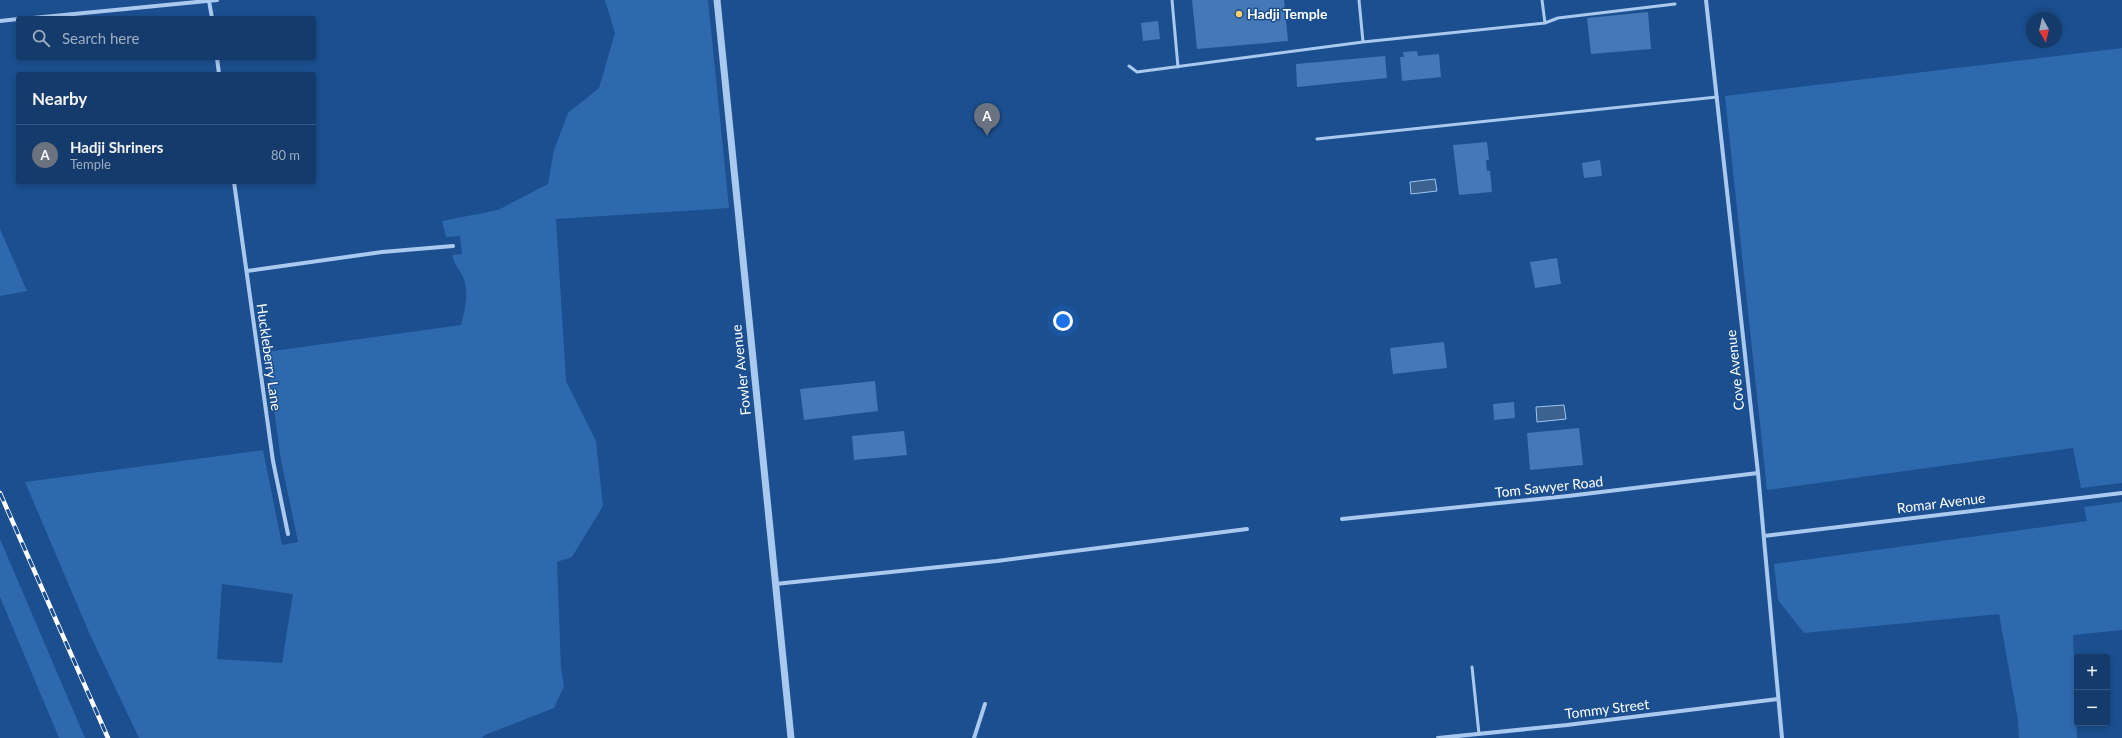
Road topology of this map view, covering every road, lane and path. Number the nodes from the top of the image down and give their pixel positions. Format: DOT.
graph roads {
  1 [pos="217,0"];
  2 [pos="717,0"];
  3 [pos="1172,0"];
  4 [pos="1359,0"];
  5 [pos="1542,0"];
  6 [pos="1706,0"];
  7 [pos="209,1"];
  8 [pos="1675,4"];
  9 [pos="54,16"];
  10 [pos="212,16"];
  11 [pos="16,19"];
  12 [pos="0,21"];
  13 [pos="1545,23"];
  14 [pos="1363,42"];
  15 [pos="217,60"];
  16 [pos="1129,66"];
  17 [pos="1178,67"];
  18 [pos="219,72"];
  19 [pos="1717,97"];
  20 [pos="1317,139"];
  21 [pos="234,184"];
  22 [pos="452,246"];
  23 [pos="247,271"];
  24 [pos="1758,473"];
  25 [pos="2122,493"];
  26 [pos="1342,519"];
  27 [pos="1247,529"];
  28 [pos="288,534"];
  29 [pos="1764,536"];
  30 [pos="775,584"];
  31 [pos="1472,667"];
  32 [pos="1778,699"];
  33 [pos="985,704"];
  34 [pos="1479,734"];
  35 [pos="791,738"];
  36 [pos="974,738"];
  37 [pos="1438,738"];
  38 [pos="1782,738"];
  1 -- 7 [label="street"];
  2 -- 30 [label="street, Fowler Avenue"];
  3 -- 17 [label="lane"];
  4 -- 14 [label="lane"];
  5 -- 13 [label="lane"];
  6 -- 19 [label="street, Cove Avenue"];
  7 -- 9 [label="street"];
  7 -- 10 [label="street"];
  8 -- 13 [label="lane"];
  11 -- 12 [label="street"];
  13 -- 14 [label="lane"];
  14 -- 17 [label="lane"];
  15 -- 18 [label="street"];
  16 -- 17 [label="lane"];
  19 -- 20 [label="lane"];
  19 -- 24 [label="street, Cove Avenue"];
  21 -- 23 [label="street, Huckleberry Lane"];
  22 -- 23 [label="street"];
  23 -- 28 [label="street, Huckleberry Lane"];
  24 -- 26 [label="street, Tom Sawyer Road"];
  24 -- 29 [label="street, Cove Avenue"];
  25 -- 29 [label="street, Romar Avenue"];
  27 -- 30 [label="street"];
  29 -- 32 [label="street, Cove Avenue"];
  30 -- 35 [label="street, Fowler Avenue"];
  31 -- 34 [label="lane"];
  32 -- 34 [label="street, Tommy Street"];
  32 -- 38 [label="street, Cove Avenue"];
  33 -- 36 [label="street"];
  34 -- 37 [label="street, Tommy Street"];
}
